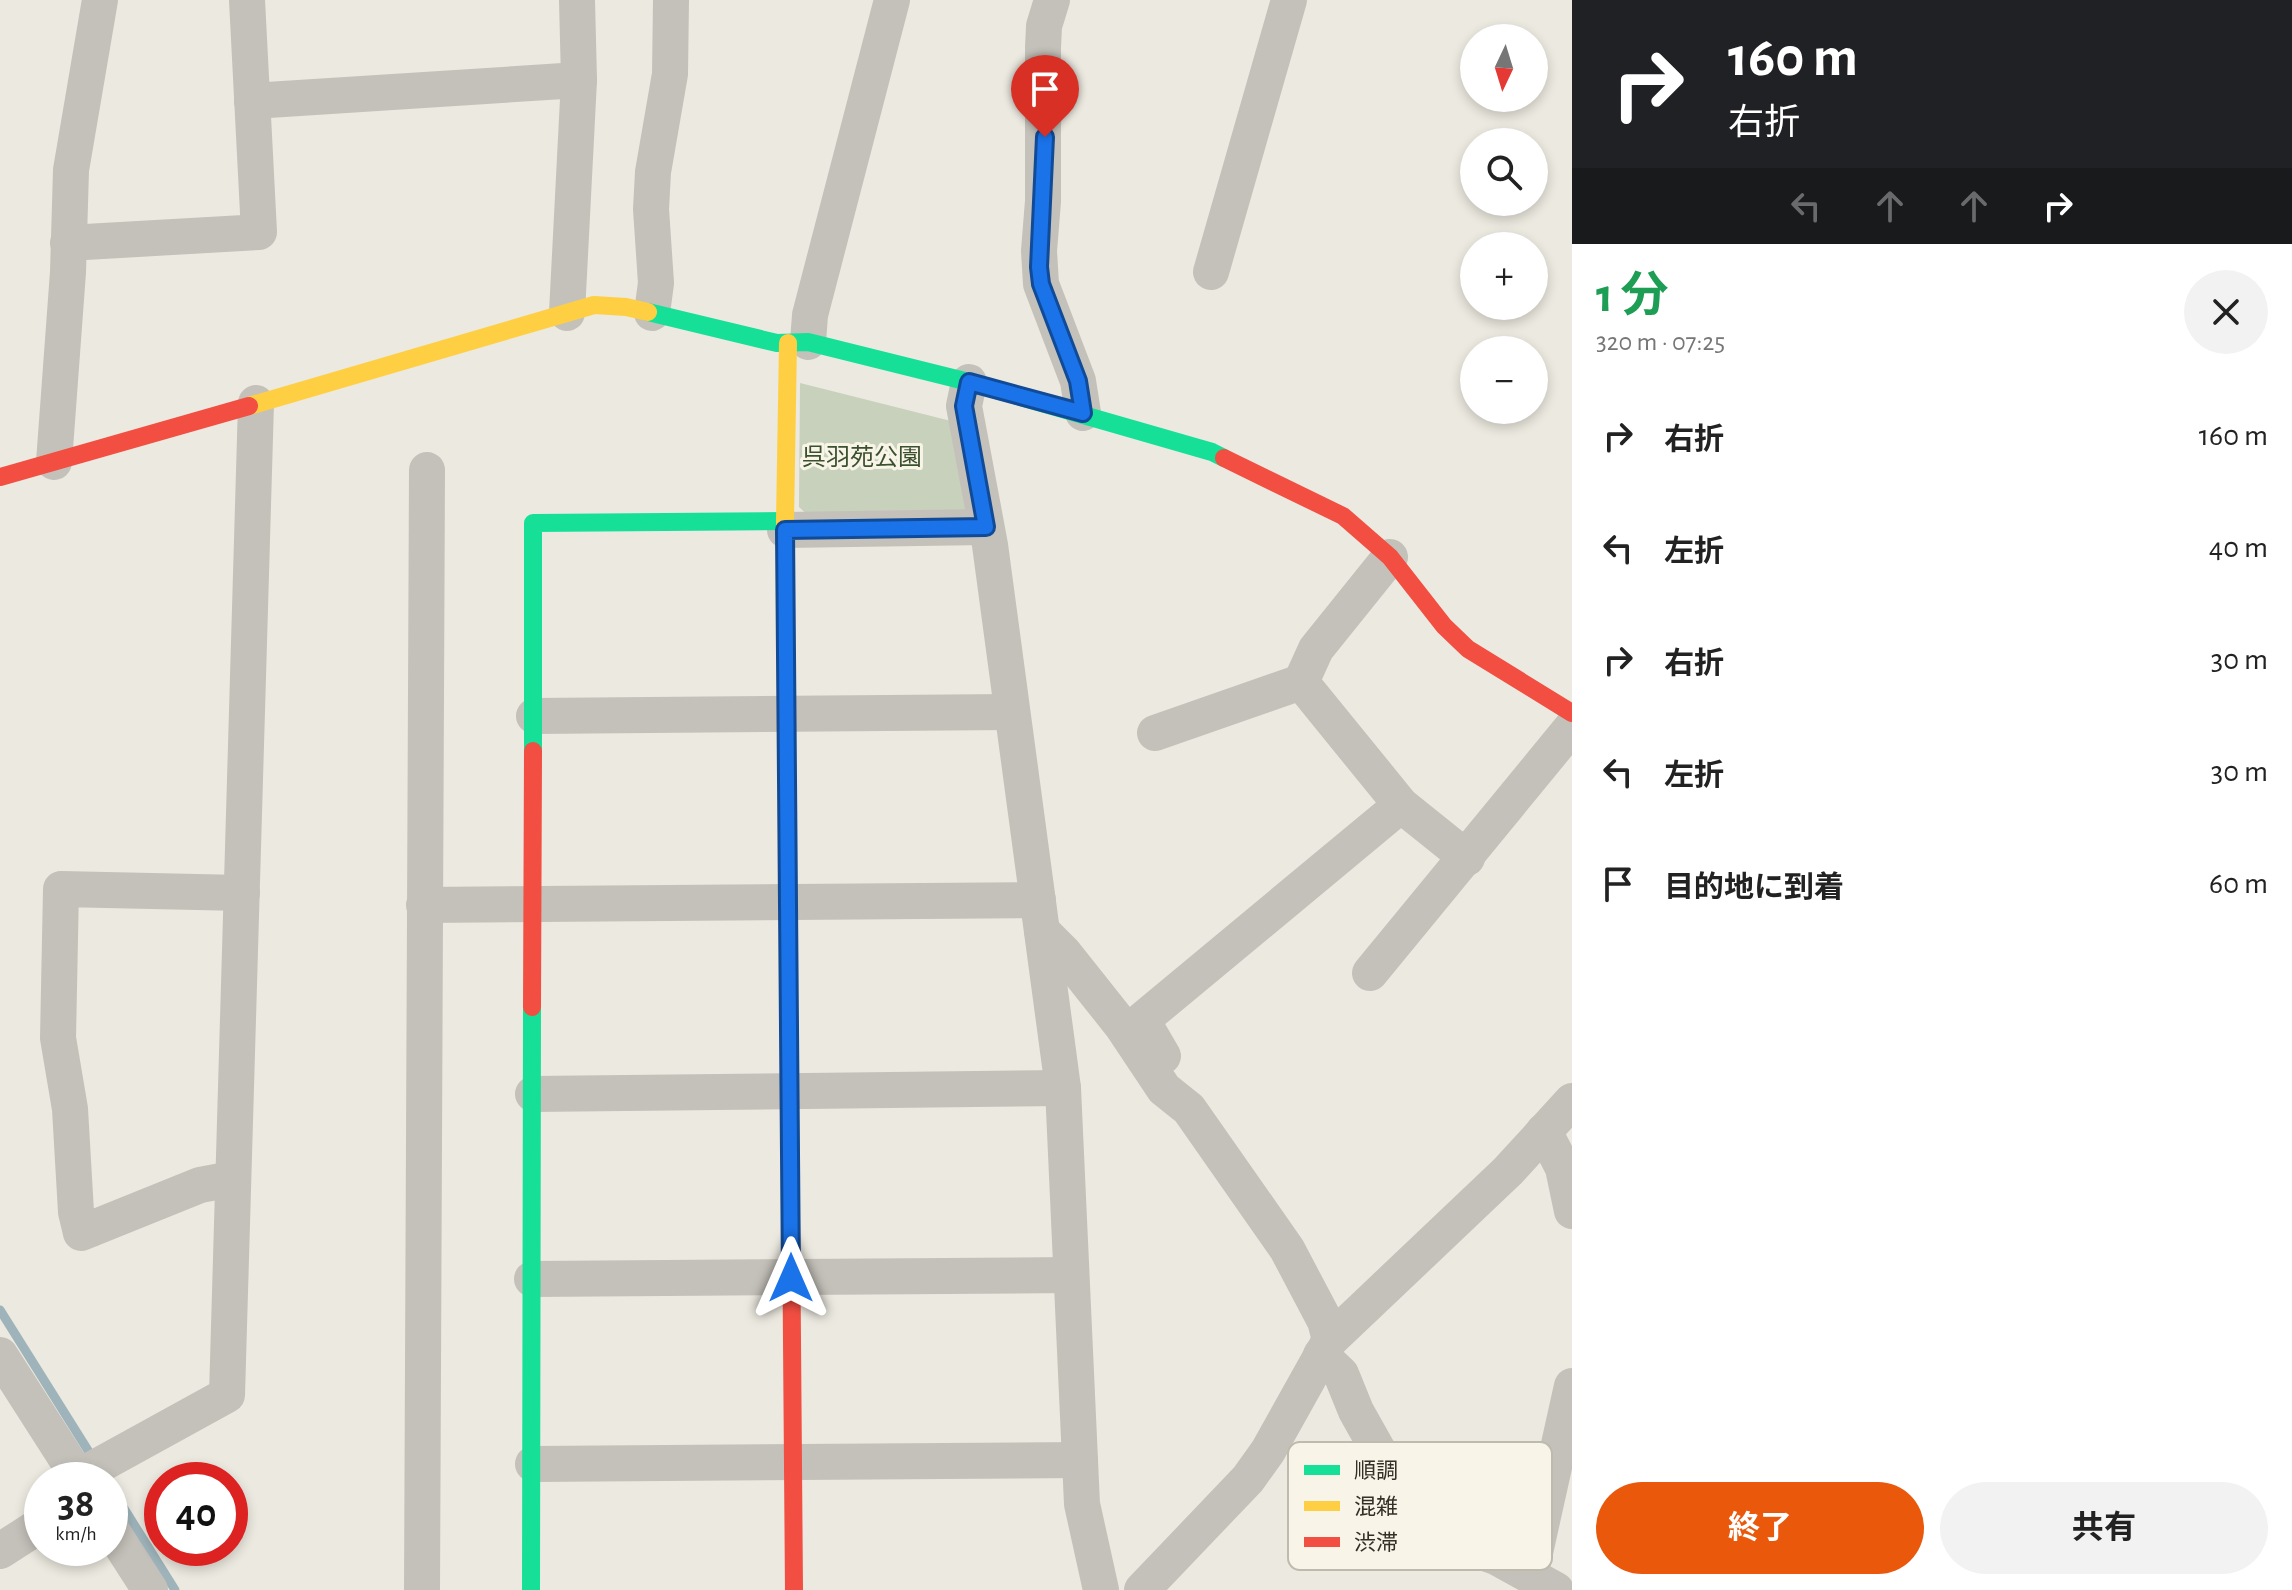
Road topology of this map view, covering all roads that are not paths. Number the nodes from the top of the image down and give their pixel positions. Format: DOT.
graph roads {
  1 [pos="100,0"];
  2 [pos="247,0"];
  3 [pos="577,0"];
  4 [pos="671,0"];
  5 [pos="892,0"];
  6 [pos="1052,0"];
  7 [pos="1289,0"];
  8 [pos="579,80"];
  9 [pos="252,101"];
  10 [pos="68,243"];
  11 [pos="1211,272"];
  12 [pos="567,313"];
  13 [pos="652,313"];
  14 [pos="798,342"];
  15 [pos="969,382"];
  16 [pos="256,403"];
  17 [pos="1083,413"];
  18 [pos="54,462"];
  19 [pos="427,470"];
  20 [pos="0,477"];
  21 [pos="785,526"];
  22 [pos="986,527"];
  23 [pos="1390,557"];
  24 [pos="1301,682"];
  25 [pos="1011,712"];
  26 [pos="1572,713"];
  27 [pos="788,714"];
  28 [pos="534,716"];
  29 [pos="1572,727"];
  30 [pos="1155,733"];
  31 [pos="1401,805"];
  32 [pos="1467,858"];
  33 [pos="242,893"];
  34 [pos="789,902"];
  35 [pos="534,904"];
  36 [pos="424,905"];
  37 [pos="1040,916"];
  38 [pos="1370,973"];
  39 [pos="1063,1088"];
  40 [pos="791,1091"];
  41 [pos="533,1094"];
  42 [pos="1572,1101"];
  43 [pos="1189,1109"];
  44 [pos="1544,1131"];
  45 [pos="232,1179"];
  46 [pos="1572,1211"];
  47 [pos="1071,1275"];
  48 [pos="791,1278"];
  49 [pos="532,1279"];
  50 [pos="1326,1347"];
  51 [pos="0,1355"];
  52 [pos="1572,1386"];
  53 [pos="1373,1442"];
  54 [pos="1080,1460"];
  55 [pos="80,1462"];
  56 [pos="106,1462"];
  57 [pos="793,1462"];
  58 [pos="533,1464"];
  59 [pos="1552,1521"];
  60 [pos="24,1536"];
  61 [pos="0,1551"];
  62 [pos="128,1556"];
  63 [pos="1520,1570"];
  64 [pos="1543,1582"];
  65 [pos="150,1590"];
  66 [pos="422,1590"];
  67 [pos="531,1590"];
  68 [pos="794,1590"];
  69 [pos="1101,1590"];
  70 [pos="1142,1590"];
  1 -- 10 [label="street"];
  2 -- 9 [label="street"];
  3 -- 8 [label="street"];
  4 -- 13 [label="street"];
  5 -- 14 [label="street"];
  6 -- 17 [label="street"];
  7 -- 11 [label="street"];
  8 -- 9 [label="street"];
  8 -- 12 [label="street"];
  9 -- 10 [label="street"];
  10 -- 18 [label="street"];
  12 -- 13 [label="street"];
  12 -- 16 [label="street"];
  13 -- 14 [label="street"];
  14 -- 15 [label="street"];
  14 -- 21 [label="street"];
  15 -- 17 [label="street"];
  15 -- 22 [label="street"];
  16 -- 18 [label="street"];
  16 -- 33 [label="street"];
  17 -- 23 [label="street"];
  18 -- 20 [label="street"];
  19 -- 36 [label="street"];
  21 -- 22 [label="street"];
  21 -- 27 [label="street"];
  21 -- 28 [label="street"];
  22 -- 25 [label="street"];
  23 -- 24 [label="street"];
  23 -- 26 [label="street"];
  24 -- 30 [label="street"];
  24 -- 31 [label="street"];
  25 -- 27 [label="street"];
  25 -- 37 [label="street"];
  27 -- 28 [label="street"];
  27 -- 34 [label="street"];
  28 -- 35 [label="street"];
  29 -- 32 [label="street"];
  31 -- 32 [label="street"];
  31 -- 43 [label="street"];
  32 -- 38 [label="street"];
  33 -- 45 [label="street"];
  33 -- 45 [label="street"];
  34 -- 35 [label="street"];
  34 -- 37 [label="street"];
  34 -- 40 [label="street"];
  35 -- 36 [label="street"];
  35 -- 41 [label="street"];
  36 -- 66 [label="street"];
  37 -- 39 [label="street"];
  37 -- 43 [label="street"];
  39 -- 40 [label="street"];
  39 -- 47 [label="street"];
  40 -- 41 [label="street"];
  40 -- 48 [label="street"];
  41 -- 49 [label="street"];
  42 -- 44 [label="street"];
  43 -- 50 [label="street"];
  44 -- 46 [label="street"];
  44 -- 50 [label="street"];
  45 -- 56 [label="street"];
  47 -- 48 [label="street"];
  47 -- 54 [label="street"];
  48 -- 49 [label="street"];
  48 -- 57 [label="street"];
  49 -- 58 [label="street"];
  50 -- 53 [label="street"];
  50 -- 70 [label="street"];
  51 -- 55 [label="street"];
  52 -- 59 [label="street"];
  54 -- 57 [label="street"];
  54 -- 69 [label="street"];
  57 -- 58 [label="street"];
  57 -- 68 [label="street"];
  58 -- 67 [label="street"];
  60 -- 61 [label="street"];
  62 -- 65 [label="street"];
  63 -- 64 [label="street"];
}
